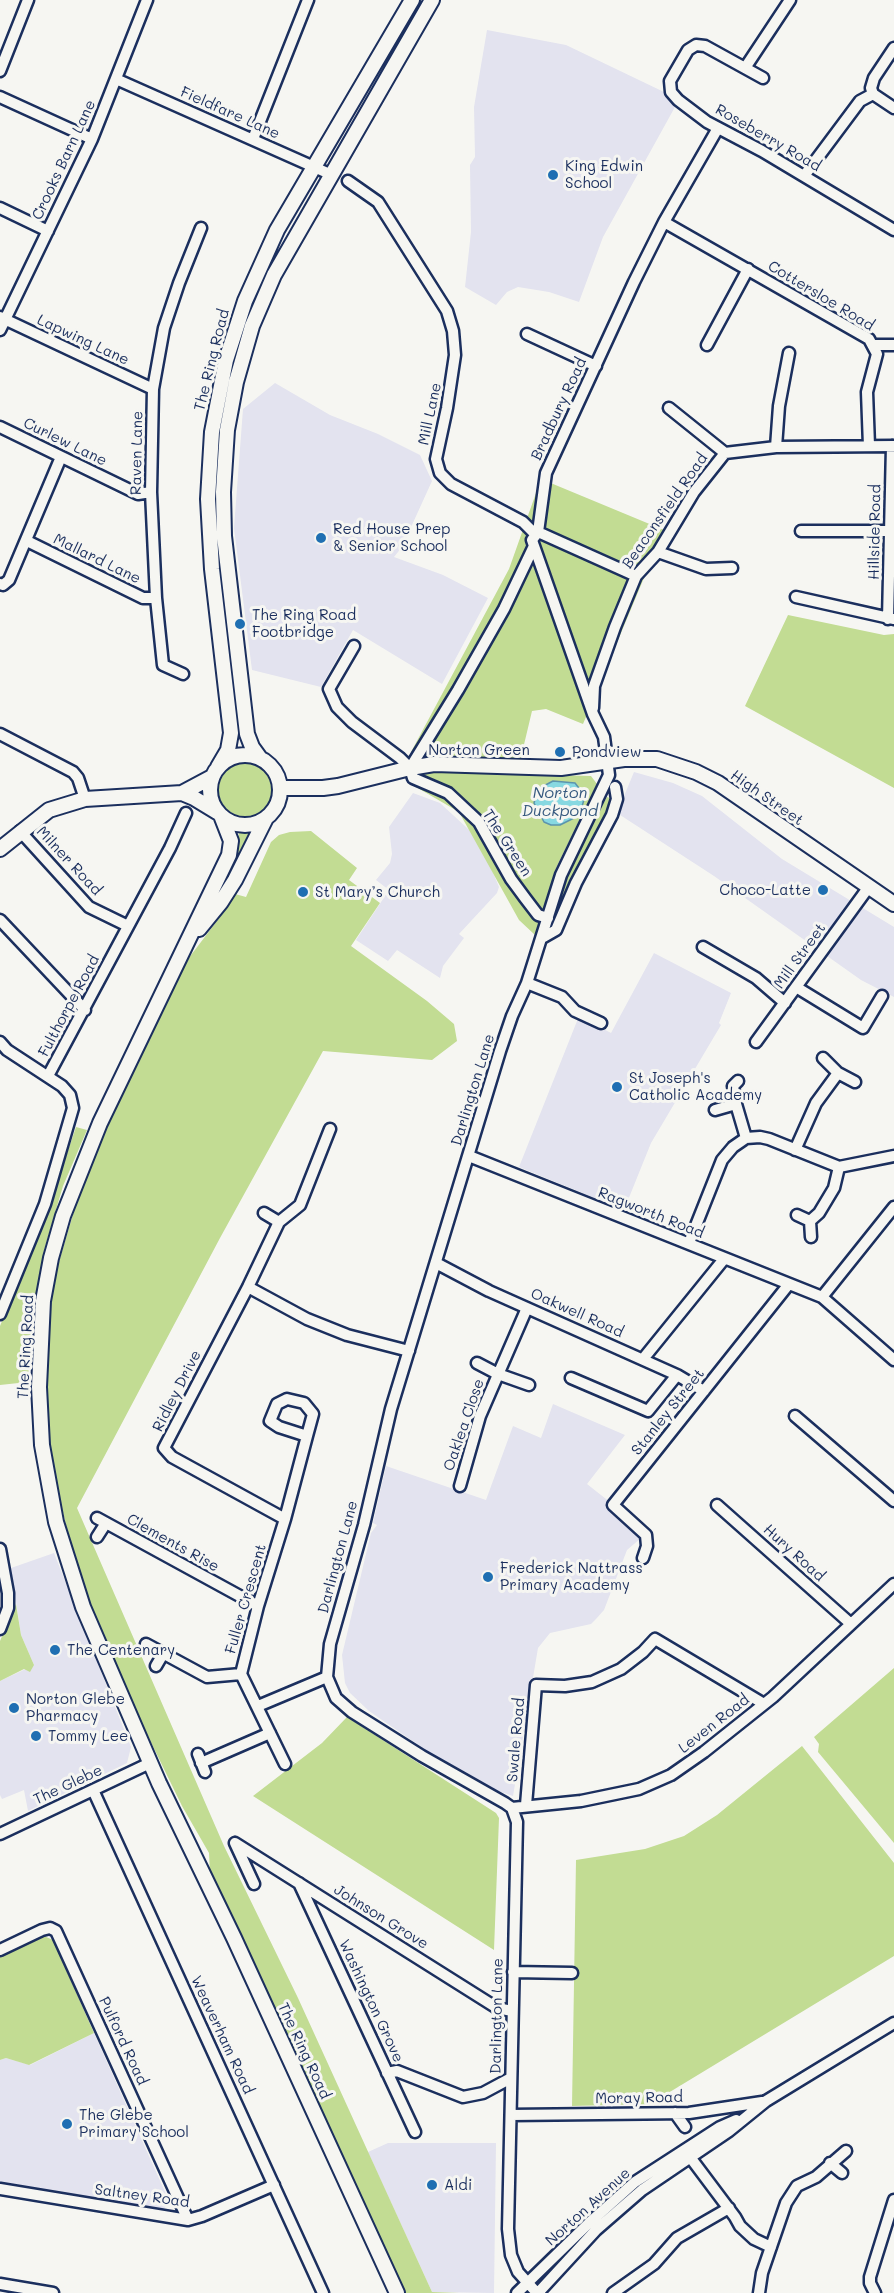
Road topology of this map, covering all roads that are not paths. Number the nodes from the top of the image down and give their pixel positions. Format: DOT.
graph roads {
  1 [pos="28,0"];
  2 [pos="147,0"];
  3 [pos="309,0"];
  4 [pos="412,0"];
  5 [pos="432,0"];
  6 [pos="790,0"];
  7 [pos="894,48"];
  8 [pos="745,68"];
  9 [pos="0,71"];
  10 [pos="763,78"];
  11 [pos="116,80"];
  12 [pos="873,94"];
  13 [pos="0,97"];
  14 [pos="894,108"];
  15 [pos="718,128"];
  16 [pos="92,138"];
  17 [pos="253,139"];
  18 [pos="312,166"];
  19 [pos="332,175"];
  20 [pos="804,176"];
  21 [pos="348,181"];
  22 [pos="0,208"];
  23 [pos="664,222"];
  24 [pos="201,228"];
  25 [pos="894,230"];
  26 [pos="48,231"];
  27 [pos="748,269"];
  28 [pos="2,322"];
  29 [pos="526,334"];
  30 [pos="707,345"];
  31 [pos="873,345"];
  32 [pos="894,345"];
  33 [pos="789,353"];
  34 [pos="596,366"];
  35 [pos="153,389"];
  36 [pos="669,408"];
  37 [pos="0,427"];
  38 [pos="869,446"];
  39 [pos="893,446"];
  40 [pos="776,447"];
  41 [pos="725,453"];
  42 [pos="61,457"];
  43 [pos="151,492"];
  44 [pos="801,531"];
  45 [pos="892,531"];
  46 [pos="536,533"];
  47 [pos="27,541"];
  48 [pos="534,546"];
  49 [pos="658,552"];
  50 [pos="732,568"];
  51 [pos="636,576"];
  52 [pos="0,584"];
  53 [pos="796,597"];
  54 [pos="156,598"];
  55 [pos="891,619"];
  56 [pos="354,646"];
  57 [pos="183,674"];
  58 [pos="593,714"];
  59 [pos="0,734"];
  60 [pos="260,758"];
  61 [pos="607,760"];
  62 [pos="410,768"];
  63 [pos="215,772"];
  64 [pos="615,787"];
  65 [pos="282,788"];
  66 [pos="182,793"];
  67 [pos="85,799"];
  68 [pos="186,813"];
  69 [pos="220,815"];
  70 [pos="266,818"];
  71 [pos="20,831"];
  72 [pos="0,849"];
  73 [pos="868,888"];
  74 [pos="894,904"];
  75 [pos="548,918"];
  76 [pos="0,920"];
  77 [pos="128,926"];
  78 [pos="542,938"];
  79 [pos="189,943"];
  80 [pos="703,947"];
  81 [pos="527,983"];
  82 [pos="796,987"];
  83 [pos="882,996"];
  84 [pos="785,1003"];
  85 [pos="85,1010"];
  86 [pos="601,1023"];
  87 [pos="0,1042"];
  88 [pos="756,1042"];
  89 [pos="823,1058"];
  90 [pos="838,1073"];
  91 [pos="48,1076"];
  92 [pos="738,1081"];
  93 [pos="855,1082"];
  94 [pos="736,1104"];
  95 [pos="715,1110"];
  96 [pos="330,1129"];
  97 [pos="746,1138"];
  98 [pos="795,1150"];
  99 [pos="469,1156"];
  100 [pos="894,1156"];
  101 [pos="839,1167"];
  102 [pos="894,1208"];
  103 [pos="264,1213"];
  104 [pos="797,1215"];
  105 [pos="810,1221"];
  106 [pos="279,1222"];
  107 [pos="889,1222"];
  108 [pos="811,1237"];
  109 [pos="689,1243"];
  110 [pos="724,1259"];
  111 [pos="436,1263"];
  112 [pos="789,1284"];
  113 [pos="248,1287"];
  114 [pos="822,1298"];
  115 [pos="527,1308"];
  116 [pos="0,1314"];
  117 [pos="409,1350"];
  118 [pos="644,1359"];
  119 [pos="894,1360"];
  120 [pos="477,1363"];
  121 [pos="498,1374"];
  122 [pos="677,1375"];
  123 [pos="571,1378"];
  124 [pos="529,1385"];
  125 [pos="704,1391"];
  126 [pos="648,1411"];
  127 [pos="795,1416"];
  128 [pos="642,1421"];
  129 [pos="307,1436"];
  130 [pos="460,1486"];
  131 [pos="894,1501"];
  132 [pos="717,1505"];
  133 [pos="285,1519"];
  134 [pos="97,1537"];
  135 [pos="0,1549"];
  136 [pos="642,1558"];
  137 [pos="894,1584"];
  138 [pos="258,1606"];
  139 [pos="851,1624"];
  140 [pos="0,1629"];
  141 [pos="146,1644"];
  142 [pos="163,1654"];
  143 [pos="156,1666"];
  144 [pos="241,1674"];
  145 [pos="327,1677"];
  146 [pos="764,1704"];
  147 [pos="258,1706"];
  148 [pos="270,1733"];
  149 [pos="150,1763"];
  150 [pos="201,1763"];
  151 [pos="285,1764"];
  152 [pos="93,1790"];
  153 [pos="526,1805"];
  154 [pos="512,1808"];
  155 [pos="0,1834"];
  156 [pos="299,1883"];
  157 [pos="254,1884"];
  158 [pos="0,1950"];
  159 [pos="513,1972"];
  160 [pos="572,1973"];
  161 [pos="512,2011"];
  162 [pos="894,2023"];
  163 [pos="387,2073"];
  164 [pos="510,2078"];
  165 [pos="766,2101"];
  166 [pos="675,2113"];
  167 [pos="511,2115"];
  168 [pos="685,2127"];
  169 [pos="415,2132"];
  170 [pos="846,2151"];
  171 [pos="687,2154"];
  172 [pos="830,2163"];
  173 [pos="842,2173"];
  174 [pos="274,2185"];
  175 [pos="0,2189"];
  176 [pos="894,2200"];
  177 [pos="729,2208"];
  178 [pos="188,2220"];
  179 [pos="771,2247"];
  180 [pos="528,2283"];
  181 [pos="0,2284"];
  182 [pos="53,2293"];
  183 [pos="323,2293"];
  184 [pos="397,2293"];
  185 [pos="517,2293"];
  186 [pos="538,2293"];
  187 [pos="613,2293"];
  188 [pos="759,2293"];
  189 [pos="875,2293"];
  1 -- 9 [label="street"];
  2 -- 11 [label="street, Crooks Barn Lane"];
  3 -- 17 [label="street"];
  4 -- 18 [label="main road, The Ring Road"];
  5 -- 19 [label="main road, The Ring Road"];
  6 -- 8 [label="street"];
  7 -- 12 [label="street"];
  8 -- 10 [label="street"];
  8 -- 15 [label="street, Roseberry Road"];
  11 -- 16 [label="street, Crooks Barn Lane"];
  11 -- 17 [label="street, Fieldfare Lane"];
  12 -- 14 [label="street"];
  12 -- 20 [label="street"];
  13 -- 16 [label="street"];
  15 -- 20 [label="street, Roseberry Road"];
  15 -- 23 [label="street, Bradbury Road"];
  16 -- 26 [label="street, Crooks Barn Lane"];
  17 -- 18 [label="street, Fieldfare Lane"];
  18 -- 19 [label="street, Fieldfare Lane"];
  18 -- 63 [label="main road, The Ring Road"];
  19 -- 60 [label="main road, The Ring Road"];
  20 -- 25 [label="street, Roseberry Road"];
  21 -- 46 [label="street, Mill Lane"];
  22 -- 26 [label="street"];
  23 -- 27 [label="street, Cottersloe Road"];
  23 -- 34 [label="street, Bradbury Road"];
  24 -- 35 [label="street, Raven Lane"];
  26 -- 28 [label="street, Crooks Barn Lane"];
  27 -- 30 [label="street"];
  27 -- 31 [label="street, Cottersloe Road"];
  28 -- 35 [label="street, Lapwing Lane"];
  29 -- 34 [label="street"];
  31 -- 32 [label="street"];
  31 -- 38 [label="street, Cottersloe Road"];
  33 -- 40 [label="street"];
  34 -- 46 [label="street, Bradbury Road"];
  35 -- 43 [label="street, Raven Lane"];
  36 -- 41 [label="street"];
  37 -- 42 [label="street, Curlew Lane"];
  38 -- 39 [label="street, Beaconsfield Road"];
  38 -- 40 [label="street, Beaconsfield Road"];
  39 -- 45 [label="street, Hillside Road"];
  40 -- 41 [label="street, Beaconsfield Road"];
  41 -- 49 [label="street, Beaconsfield Road"];
  42 -- 43 [label="street, Curlew Lane"];
  42 -- 47 [label="street"];
  43 -- 54 [label="street, Raven Lane"];
  44 -- 45 [label="street"];
  45 -- 55 [label="street, Hillside Road"];
  46 -- 48 [label="street, Bradbury Road"];
  46 -- 51 [label="street, Mill Lane"];
  47 -- 52 [label="street"];
  47 -- 54 [label="street, Mallard Lane"];
  48 -- 58 [label="street"];
  48 -- 62 [label="street, Bradbury Road"];
  49 -- 50 [label="street"];
  49 -- 51 [label="street, Beaconsfield Road"];
  51 -- 58 [label="street, Beaconsfield Road"];
  53 -- 55 [label="street, Hillside Road"];
  54 -- 57 [label="street, Raven Lane"];
  56 -- 62 [label="street"];
  58 -- 61 [label="street, Darlington Lane"];
  59 -- 67 [label="street"];
  60 -- 63 [label="main road"];
  60 -- 65 [label="main road"];
  61 -- 62 [label="main road, Norton Green"];
  61 -- 64 [label="street, Darlington Lane"];
  61 -- 73 [label="main road, High Street"];
  62 -- 65 [label="main road, Norton Green"];
  62 -- 75 [label="street, The Green"];
  63 -- 66 [label="main road"];
  63 -- 69 [label="main road"];
  64 -- 75 [label="street, Darlington Lane"];
  64 -- 78 [label="street"];
  65 -- 70 [label="main road"];
  66 -- 67 [label="main road"];
  66 -- 69 [label="main road"];
  67 -- 71 [label="main road"];
  68 -- 77 [label="street, Fulthorpe Road"];
  69 -- 70 [label="main road"];
  69 -- 79 [label="main road, The Ring Road"];
  70 -- 79 [label="main road, The Ring Road"];
  71 -- 72 [label="main road"];
  71 -- 77 [label="street, Milner Road"];
  73 -- 74 [label="main road, High Street"];
  73 -- 82 [label="street, Mill Street"];
  75 -- 78 [label="street, Darlington Lane"];
  76 -- 85 [label="street"];
  77 -- 85 [label="street, Fulthorpe Road"];
  78 -- 81 [label="street, Darlington Lane"];
  79 -- 149 [label="main road, The Ring Road"];
  80 -- 84 [label="street"];
  81 -- 86 [label="street"];
  81 -- 99 [label="street, Darlington Lane"];
  82 -- 83 [label="street"];
  82 -- 84 [label="street, Mill Street"];
  84 -- 88 [label="street, Mill Street"];
  85 -- 91 [label="street, Fulthorpe Road"];
  87 -- 91 [label="street"];
  89 -- 90 [label="street"];
  90 -- 93 [label="street"];
  90 -- 98 [label="street"];
  91 -- 116 [label="street, Fulthorpe Road"];
  92 -- 94 [label="street"];
  94 -- 95 [label="street"];
  94 -- 97 [label="street"];
  96 -- 106 [label="street, Ridley Drive"];
  97 -- 98 [label="street"];
  97 -- 109 [label="street"];
  98 -- 101 [label="street"];
  99 -- 109 [label="street, Ragworth Road"];
  99 -- 111 [label="street, Darlington Lane"];
  100 -- 101 [label="street"];
  101 -- 105 [label="street"];
  102 -- 107 [label="street"];
  103 -- 106 [label="street"];
  104 -- 105 [label="street"];
  105 -- 108 [label="street"];
  106 -- 113 [label="street, Ridley Drive"];
  107 -- 114 [label="street"];
  109 -- 110 [label="street, Ragworth Road"];
  110 -- 112 [label="street, Ragworth Road"];
  110 -- 118 [label="street"];
  111 -- 115 [label="street, Oakwell Road"];
  111 -- 117 [label="street, Darlington Lane"];
  112 -- 114 [label="street, Ragworth Road"];
  112 -- 125 [label="street, Stanley Street"];
  113 -- 117 [label="street"];
  113 -- 133 [label="street, Ridley Drive"];
  114 -- 119 [label="street, Ragworth Road"];
  115 -- 118 [label="street, Oakwell Road"];
  115 -- 121 [label="street, Oaklea Close"];
  117 -- 145 [label="street, Darlington Lane"];
  118 -- 122 [label="street, Oakwell Road"];
  120 -- 121 [label="street, Oaklea Close"];
  121 -- 124 [label="street, Oaklea Close"];
  121 -- 130 [label="street, Oaklea Close"];
  122 -- 125 [label="street, Oakwell Road"];
  122 -- 126 [label="street"];
  123 -- 126 [label="street"];
  125 -- 136 [label="street, Stanley Street"];
  126 -- 128 [label="street"];
  127 -- 131 [label="street"];
  129 -- 133 [label="street, Fuller Crescent"];
  132 -- 139 [label="street, Hury Road"];
  133 -- 138 [label="street, Fuller Crescent"];
  134 -- 138 [label="street, Clements Rise"];
  135 -- 140 [label="street"];
  137 -- 139 [label="street, Leven Road"];
  138 -- 144 [label="street, Fuller Crescent"];
  139 -- 146 [label="street, Leven Road"];
  141 -- 142 [label="street"];
  142 -- 143 [label="street"];
  142 -- 144 [label="street"];
  144 -- 147 [label="street, Fuller Crescent"];
  145 -- 147 [label="street"];
  145 -- 154 [label="street"];
  146 -- 153 [label="street, Leven Road"];
  146 -- 153 [label="street, Swale Road"];
  147 -- 148 [label="street, Fuller Crescent"];
  148 -- 150 [label="street"];
  148 -- 151 [label="street, Fuller Crescent"];
  149 -- 152 [label="street, The Glebe"];
  149 -- 184 [label="main road, The Ring Road"];
  152 -- 155 [label="street, The Glebe"];
  152 -- 174 [label="street, Weaverham Road"];
  153 -- 154 [label="street, Leven Road"];
  154 -- 159 [label="street, Darlington Lane"];
  156 -- 157 [label="street, Johnson Grove"];
  156 -- 161 [label="street, Johnson Grove"];
  156 -- 163 [label="street, Washington Grove"];
  158 -- 178 [label="street, Pulford Road"];
  159 -- 160 [label="street"];
  159 -- 161 [label="street, Darlington Lane"];
  161 -- 164 [label="street, Darlington Lane"];
  162 -- 165 [label="street, Norton Avenue"];
  163 -- 164 [label="street"];
  163 -- 169 [label="street, Washington Grove"];
  164 -- 167 [label="street, Darlington Lane"];
  165 -- 166 [label="street, Moray Road"];
  165 -- 171 [label="street, Norton Avenue"];
  166 -- 167 [label="street, Moray Road"];
  166 -- 168 [label="street"];
  167 -- 180 [label="street, Darlington Lane"];
  170 -- 172 [label="street"];
  171 -- 177 [label="street"];
  171 -- 180 [label="street, Norton Avenue"];
  171 -- 186 [label="street, Norton Avenue"];
  172 -- 173 [label="street"];
  172 -- 179 [label="street"];
  174 -- 178 [label="street, Saltney Road"];
  174 -- 183 [label="street, Weaverham Road"];
  175 -- 178 [label="street, Saltney Road"];
  176 -- 189 [label="street"];
  177 -- 179 [label="street"];
  177 -- 187 [label="street"];
  179 -- 188 [label="street"];
  180 -- 185 [label="street, Norton Avenue"];
  180 -- 186 [label="street, Darlington Lane"];
  181 -- 182 [label="street"];
}
